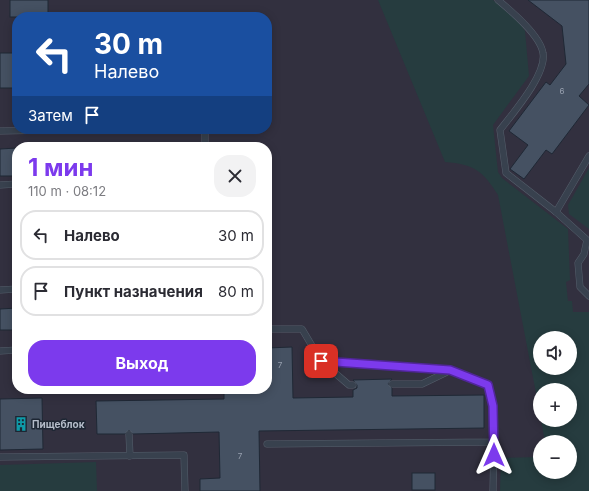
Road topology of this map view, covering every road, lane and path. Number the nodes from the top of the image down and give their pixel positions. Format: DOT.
graph roads {
  1 [pos="498,0"];
  2 [pos="0,131"];
  3 [pos="12,131"];
  4 [pos="589,156"];
  5 [pos="12,184"];
  6 [pos="0,185"];
  7 [pos="556,212"];
  8 [pos="588,240"];
  9 [pos="586,254"];
  10 [pos="12,289"];
  11 [pos="0,290"];
  12 [pos="589,296"];
  13 [pos="272,328"];
  14 [pos="12,350"];
  15 [pos="0,351"];
  16 [pos="321,361"];
  17 [pos="450,370"];
  18 [pos="392,384"];
  19 [pos="353,385"];
  20 [pos="130,434"];
  21 [pos="494,442"];
  22 [pos="267,444"];
  23 [pos="130,456"];
  24 [pos="0,457"];
  25 [pos="185,491"];
  26 [pos="493,491"];
  1 -- 7 [label="lane"];
  2 -- 3 [label="lane"];
  4 -- 7 [label="lane"];
  5 -- 6 [label="lane"];
  7 -- 8 [label="lane"];
  8 -- 9 [label="lane"];
  9 -- 12 [label="lane"];
  10 -- 11 [label="lane"];
  13 -- 16 [label="lane"];
  14 -- 15 [label="lane"];
  16 -- 17 [label="lane"];
  16 -- 19 [label="lane"];
  17 -- 18 [label="lane"];
  17 -- 21 [label="lane"];
  20 -- 23 [label="lane"];
  21 -- 22 [label="lane"];
  21 -- 26 [label="lane"];
  23 -- 24 [label="lane"];
  23 -- 25 [label="lane"];
}
